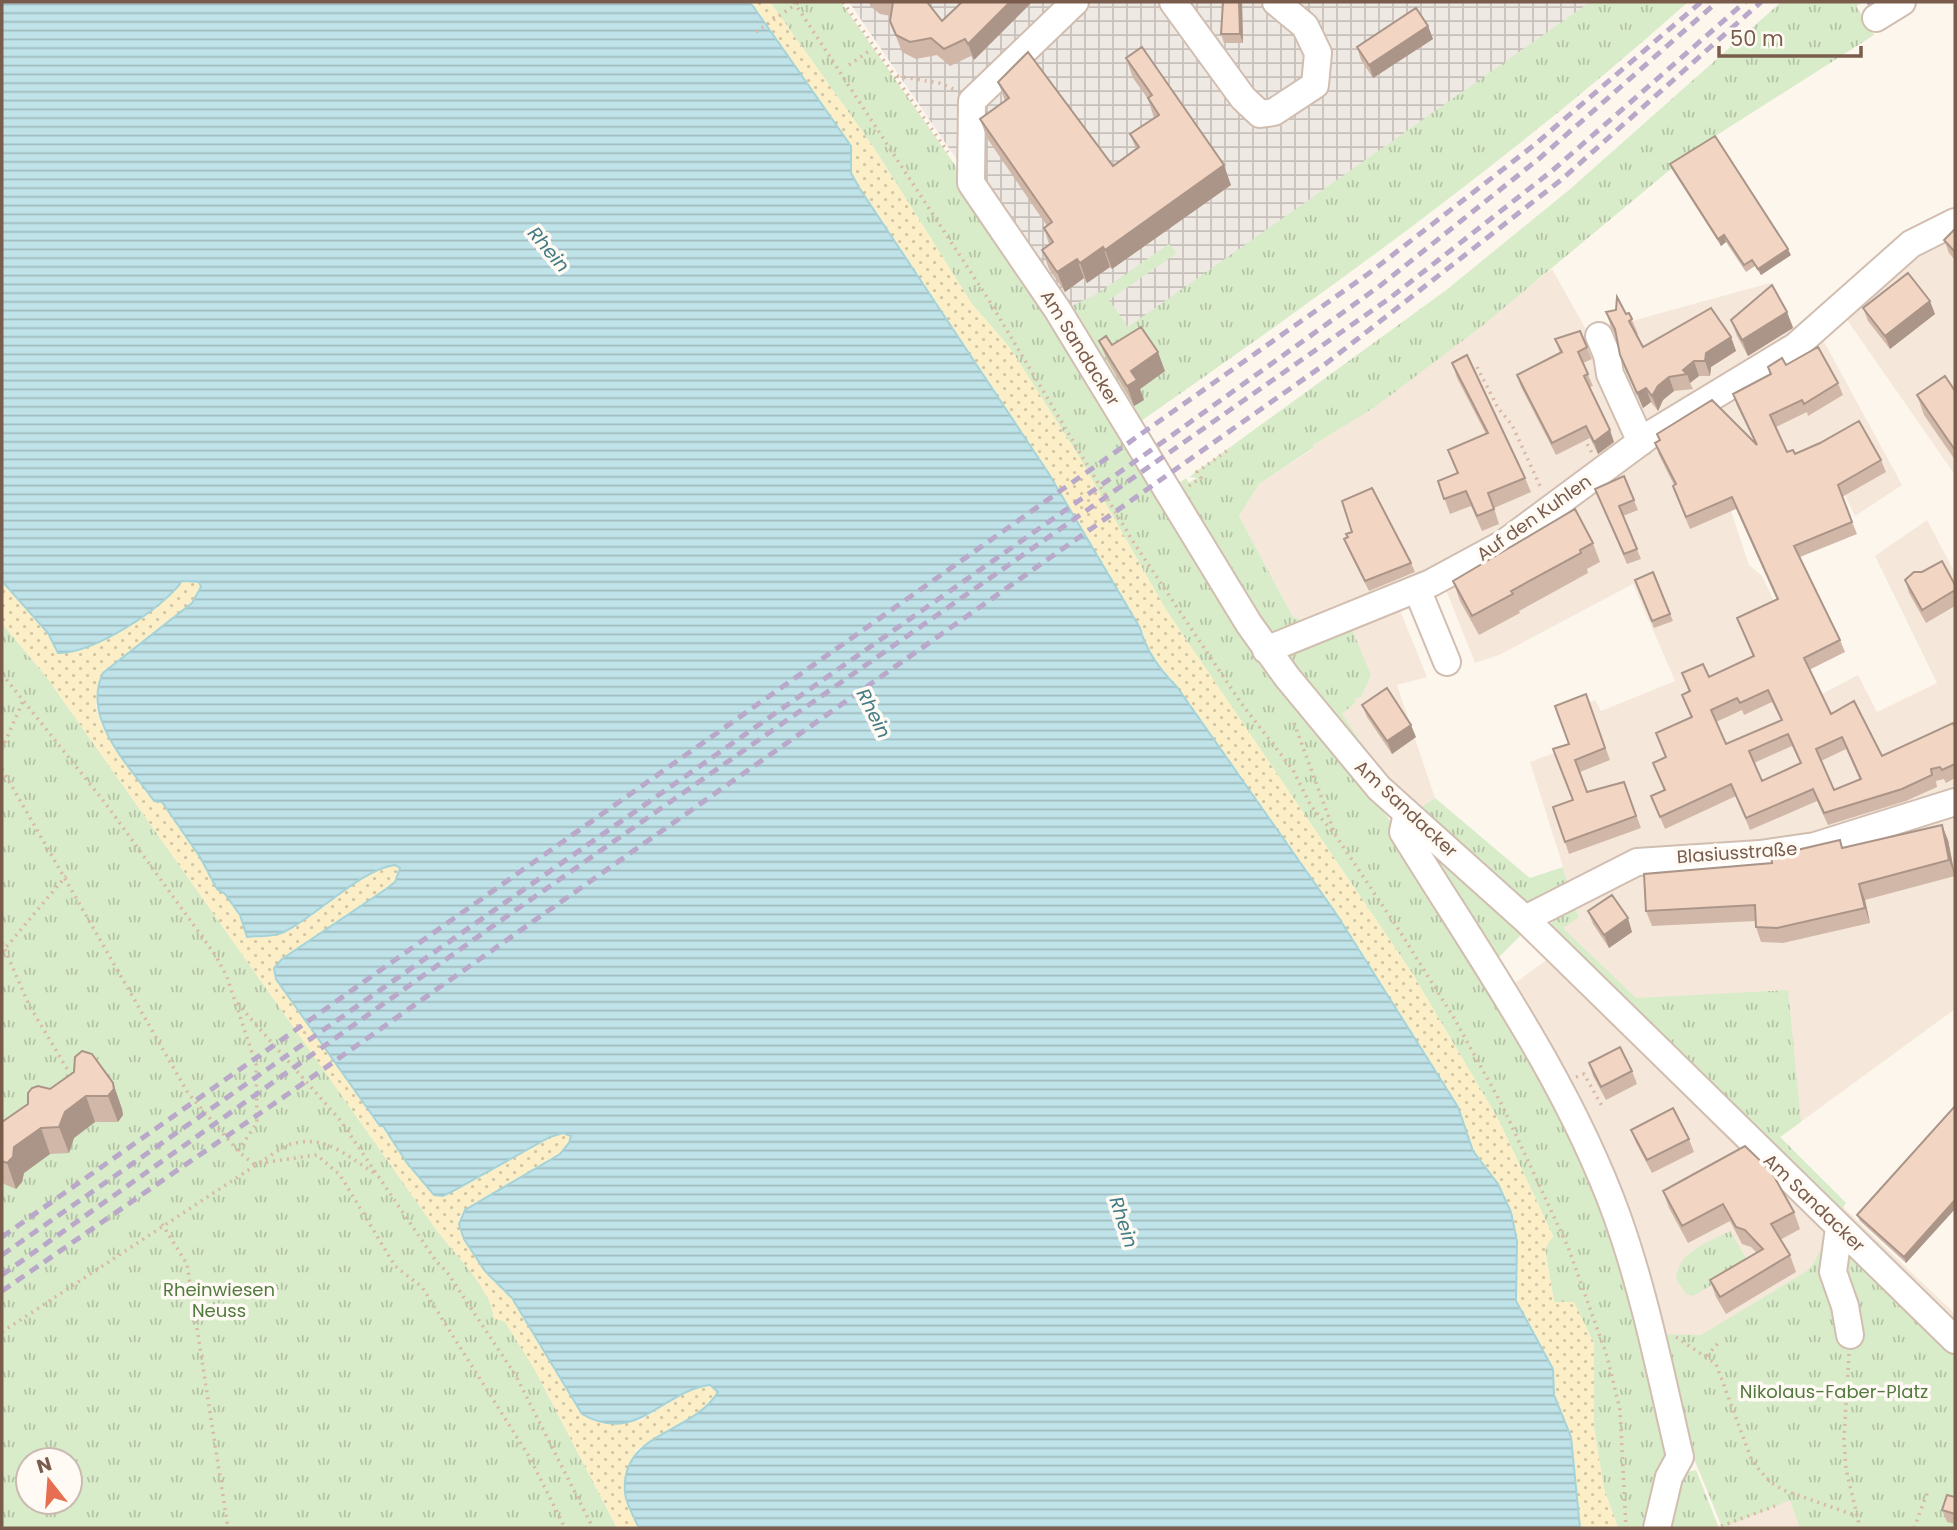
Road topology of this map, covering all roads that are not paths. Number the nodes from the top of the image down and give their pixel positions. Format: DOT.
graph roads {
  1 [pos="1075,2"];
  2 [pos="1173,2"];
  3 [pos="1276,2"];
  4 [pos="1902,2"];
  5 [pos="1876,18"];
  6 [pos="1955,222"];
  7 [pos="1599,336"];
  8 [pos="1641,442"];
  9 [pos="1417,589"];
  10 [pos="1266,650"];
  11 [pos="1447,662"];
  12 [pos="1955,802"];
  13 [pos="1407,813"];
  14 [pos="1525,919"];
  15 [pos="1839,1228"];
  16 [pos="1850,1335"];
  17 [pos="1955,1340"];
  18 [pos="1657,1528"];
  1 -- 10 [label="street, Am Sandacker"];
  2 -- 3 [label="street"];
  4 -- 5 [label="street"];
  6 -- 8 [label="street, Auf den Kuhlen"];
  7 -- 8 [label="street"];
  8 -- 9 [label="street, Auf den Kuhlen"];
  9 -- 10 [label="street, Auf den Kuhlen"];
  9 -- 11 [label="street"];
  10 -- 13 [label="street, Am Sandacker"];
  12 -- 14 [label="street, Blasiusstraße"];
  13 -- 14 [label="street, Am Sandacker"];
  13 -- 18 [label="street"];
  14 -- 15 [label="street, Am Sandacker"];
  15 -- 16 [label="street"];
  15 -- 17 [label="street, Am Sandacker"];
}
